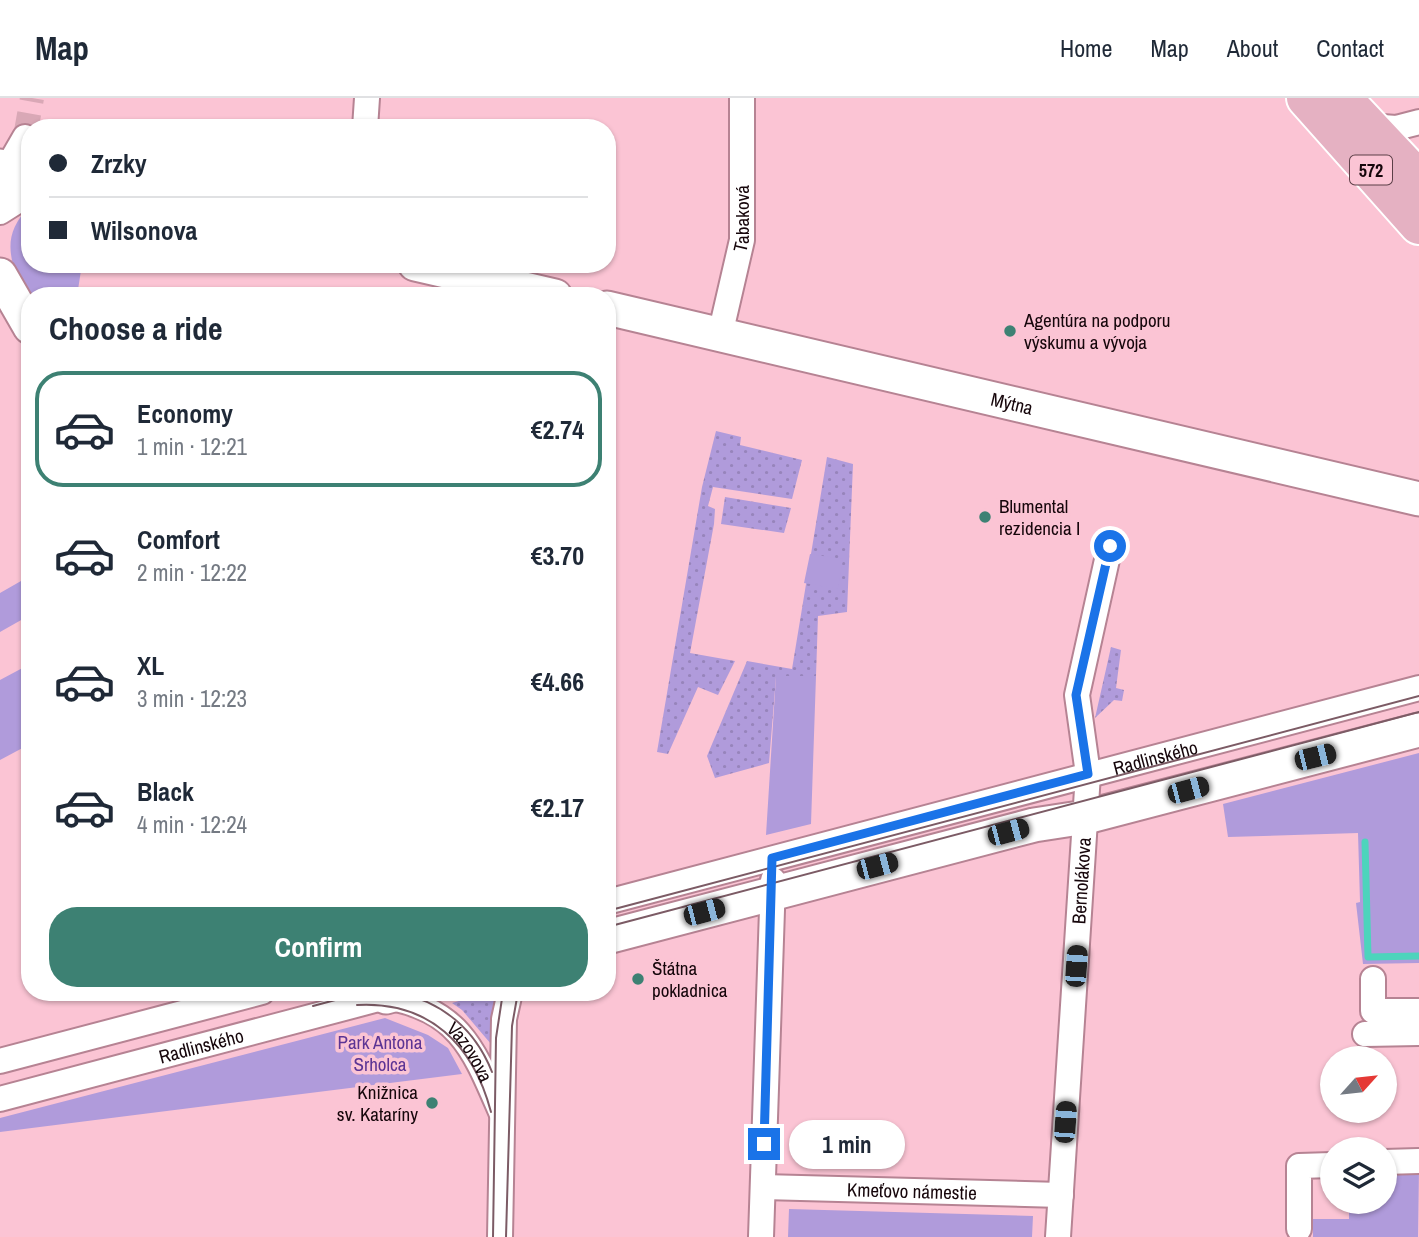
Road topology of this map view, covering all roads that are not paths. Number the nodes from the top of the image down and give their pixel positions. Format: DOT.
graph roads {
  1 [pos="367,98"];
  2 [pos="741,98"];
  3 [pos="1306,98"];
  4 [pos="1342,98"];
  5 [pos="366,119"];
  6 [pos="1419,122"];
  7 [pos="1369,126"];
  8 [pos="21,148"];
  9 [pos="9,176"];
  10 [pos="1419,180"];
  11 [pos="21,199"];
  12 [pos="0,212"];
  13 [pos="1419,225"];
  14 [pos="454,273"];
  15 [pos="0,275"];
  16 [pos="516,287"];
  17 [pos="616,310"];
  18 [pos="21,311"];
  19 [pos="720,335"];
  20 [pos="1419,499"];
  21 [pos="1110,546"];
  22 [pos="1419,688"];
  23 [pos="1419,730"];
  24 [pos="1088,774"];
  25 [pos="1086,817"];
  26 [pos="772,858"];
  27 [pos="773,894"];
  28 [pos="616,900"];
  29 [pos="616,935"];
  30 [pos="1373,979"];
  31 [pos="228,1001"];
  32 [pos="365,1001"];
  33 [pos="408,1001"];
  34 [pos="508,1001"];
  35 [pos="1419,1011"];
  36 [pos="1419,1033"];
  37 [pos="1365,1034"];
  38 [pos="0,1061"];
  39 [pos="0,1099"];
  40 [pos="501,1112"];
  41 [pos="1419,1161"];
  42 [pos="1397,1162"];
  43 [pos="1320,1165"];
  44 [pos="763,1187"];
  45 [pos="1061,1195"];
  46 [pos="1299,1229"];
  47 [pos="500,1237"];
  48 [pos="761,1237"];
  49 [pos="1058,1237"];
  1 -- 5 [label="street"];
  2 -- 19 [label="street, Tabaková"];
  3 -- 13 [label="main road, 572"];
  4 -- 7 [label="main road, 572"];
  6 -- 7 [label="street"];
  7 -- 10 [label="main road, 572"];
  8 -- 9 [label="street"];
  11 -- 12 [label="street"];
  14 -- 16 [label="main road"];
  15 -- 18 [label="main road"];
  17 -- 19 [label="main road, Mýtna"];
  19 -- 20 [label="main road, Mýtna"];
  21 -- 24 [label="street, Bernolákova"];
  22 -- 24 [label="street, Radlinského"];
  23 -- 25 [label="main road, Radlinského"];
  24 -- 25 [label="street, Bernolákova"];
  24 -- 26 [label="street, Radlinského"];
  25 -- 27 [label="main road, Radlinského"];
  25 -- 45 [label="street, Bernolákova"];
  26 -- 27 [label="street"];
  26 -- 28 [label="street, Radlinského"];
  27 -- 29 [label="main road, Radlinského"];
  27 -- 44 [label="street"];
  30 -- 35 [label="street"];
  31 -- 38 [label="street, Radlinského"];
  32 -- 39 [label="street, Radlinského"];
  33 -- 40 [label="street, Vazovova"];
  34 -- 40 [label="street, Vazovova"];
  36 -- 37 [label="street"];
  40 -- 47 [label="street, Vazovova"];
  41 -- 42 [label="street"];
  43 -- 46 [label="street"];
  44 -- 45 [label="street, Kmeťovo námestie"];
  44 -- 48 [label="street"];
  45 -- 49 [label="street, Bernolákova"];
}
